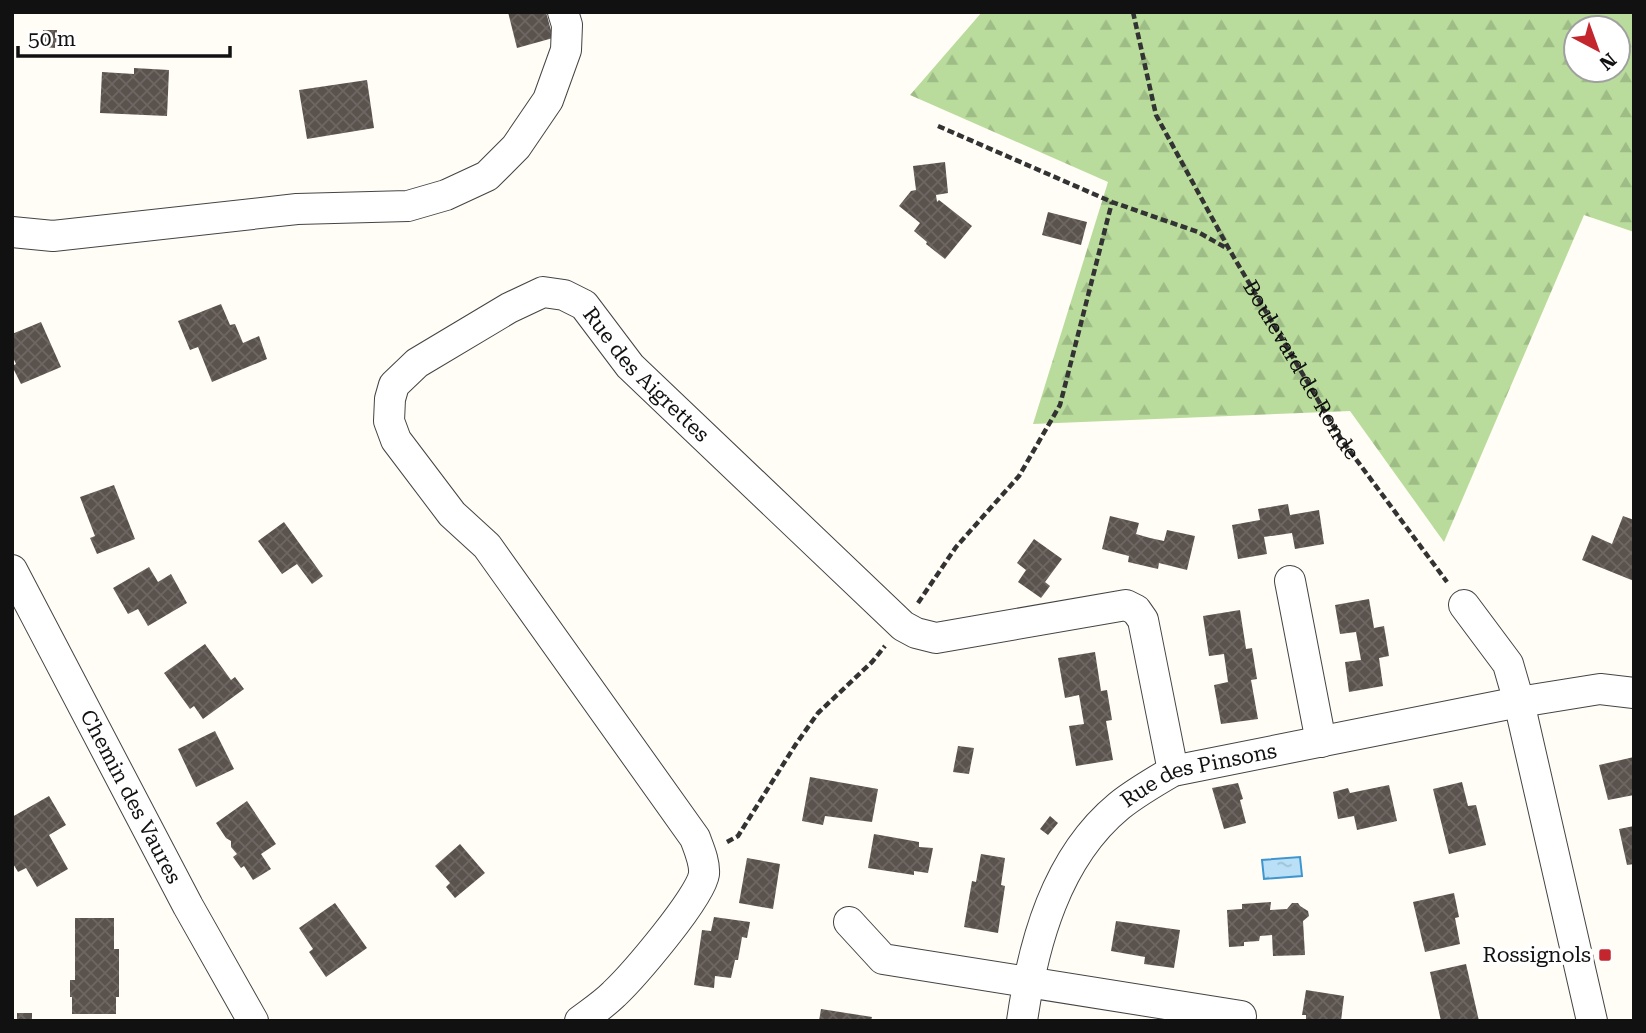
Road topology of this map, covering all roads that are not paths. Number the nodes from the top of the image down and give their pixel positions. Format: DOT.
graph roads {
  1 [pos="563,12"];
  2 [pos="12,232"];
  3 [pos="12,570"];
  4 [pos="1290,581"];
  5 [pos="1465,605"];
  6 [pos="1634,693"];
  7 [pos="1519,702"];
  8 [pos="1321,742"];
  9 [pos="1172,771"];
  10 [pos="849,922"];
  11 [pos="1027,982"];
  12 [pos="1241,1016"];
  13 [pos="253,1021"];
  14 [pos="580,1021"];
  15 [pos="1022,1021"];
  16 [pos="1592,1021"];
  1 -- 2 [label="street"];
  3 -- 13 [label="street, Chemin des Vaures"];
  4 -- 8 [label="street"];
  5 -- 7 [label="street"];
  6 -- 7 [label="street, Rue des Pinsons"];
  7 -- 8 [label="street, Rue des Pinsons"];
  7 -- 16 [label="street"];
  8 -- 9 [label="street, Rue des Pinsons"];
  9 -- 11 [label="street, Rue des Pinsons"];
  9 -- 14 [label="street, Rue des Aigrettes"];
  10 -- 11 [label="street"];
  11 -- 12 [label="street"];
  11 -- 15 [label="street, Rue des Pinsons"];
}
